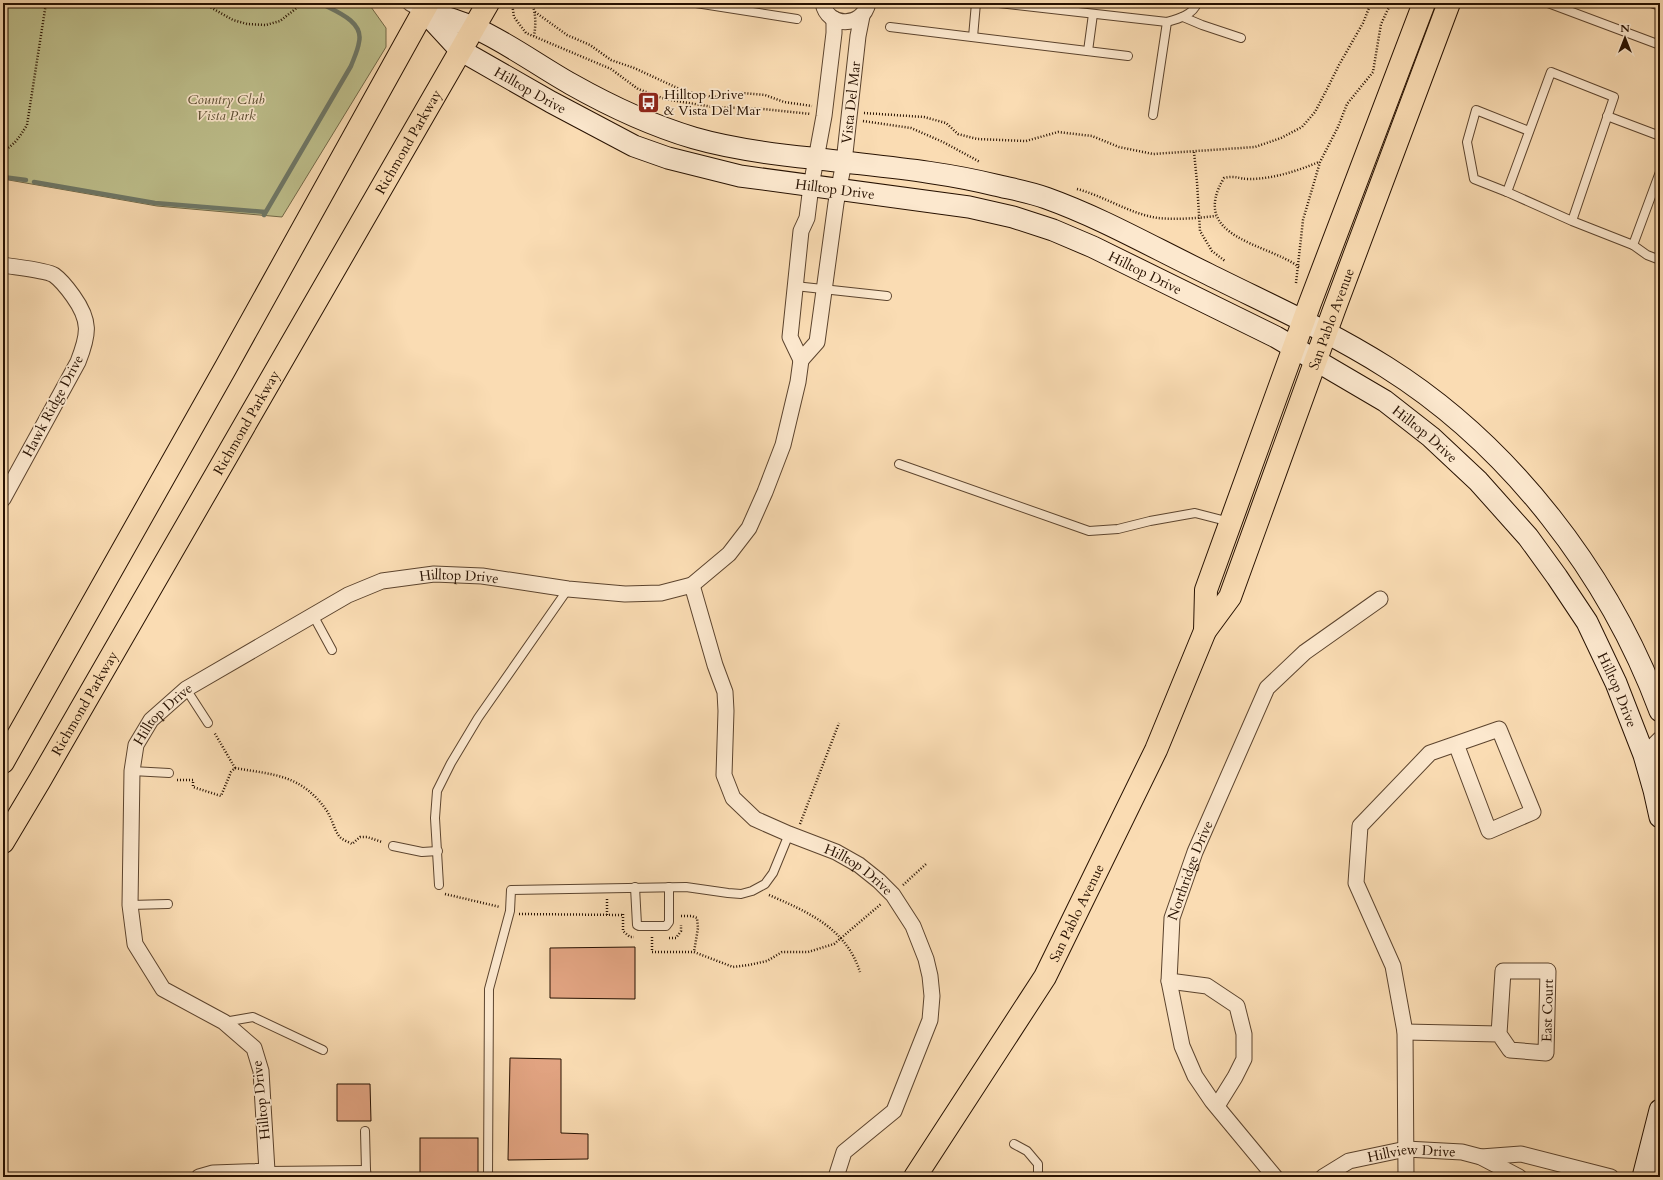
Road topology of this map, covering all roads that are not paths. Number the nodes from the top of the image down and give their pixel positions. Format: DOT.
graph roads {
  1 [pos="488,3"];
  2 [pos="696,3"];
  3 [pos="823,3"];
  4 [pos="976,3"];
  5 [pos="999,3"];
  6 [pos="1197,3"];
  7 [pos="1424,3"];
  8 [pos="1449,3"];
  9 [pos="1548,3"];
  10 [pos="1651,3"];
  11 [pos="421,6"];
  12 [pos="1660,6"];
  13 [pos="865,9"];
  14 [pos="1093,14"];
  15 [pos="1183,17"];
  16 [pos="797,19"];
  17 [pos="834,19"];
  18 [pos="1167,22"];
  19 [pos="474,27"];
  20 [pos="890,27"];
  21 [pos="972,37"];
  22 [pos="1240,38"];
  23 [pos="1660,44"];
  24 [pos="460,50"];
  25 [pos="1088,51"];
  26 [pos="1128,56"];
  27 [pos="1153,115"];
  28 [pos="1607,116"];
  29 [pos="1530,131"];
  30 [pos="1660,136"];
  31 [pos="816,159"];
  32 [pos="844,162"];
  33 [pos="1660,172"];
  34 [pos="811,186"];
  35 [pos="839,189"];
  36 [pos="1507,192"];
  37 [pos="1572,221"];
  38 [pos="1633,245"];
  39 [pos="1660,260"];
  40 [pos="3,265"];
  41 [pos="796,286"];
  42 [pos="825,289"];
  43 [pos="887,296"];
  44 [pos="1304,320"];
  45 [pos="1327,333"];
  46 [pos="1294,347"];
  47 [pos="801,360"];
  48 [pos="1316,360"];
  49 [pos="899,464"];
  50 [pos="3,499"];
  51 [pos="1231,522"];
  52 [pos="692,585"];
  53 [pos="568,589"];
  54 [pos="1380,599"];
  55 [pos="314,615"];
  56 [pos="1205,631"];
  57 [pos="332,650"];
  58 [pos="186,689"];
  59 [pos="1660,711"];
  60 [pos="208,723"];
  61 [pos="1660,739"];
  62 [pos="1456,744"];
  63 [pos="1652,755"];
  64 [pos="3,762"];
  65 [pos="132,771"];
  66 [pos="169,773"];
  67 [pos="1660,816"];
  68 [pos="789,834"];
  69 [pos="3,842"];
  70 [pos="393,846"];
  71 [pos="438,851"];
  72 [pos="439,884"];
  73 [pos="636,887"];
  74 [pos="669,887"];
  75 [pos="130,904"];
  76 [pos="168,904"];
  77 [pos="1169,981"];
  78 [pos="224,1022"];
  79 [pos="1405,1032"];
  80 [pos="1499,1034"];
  81 [pos="323,1050"];
  82 [pos="1217,1106"];
  83 [pos="1660,1110"];
  84 [pos="365,1131"];
  85 [pos="1014,1144"];
  86 [pos="1406,1149"];
  87 [pos="1481,1157"];
  88 [pos="267,1171"];
  89 [pos="367,1173"];
  90 [pos="199,1177"];
  91 [pos="488,1177"];
  92 [pos="836,1177"];
  93 [pos="915,1177"];
  94 [pos="1038,1177"];
  95 [pos="1275,1177"];
  96 [pos="1323,1177"];
  97 [pos="1406,1177"];
  98 [pos="1519,1177"];
  99 [pos="1610,1177"];
  100 [pos="1643,1177"];
  1 -- 19 [label="main road, Richmond Parkway"];
  2 -- 16 [label="lane"];
  3 -- 17 [label="street"];
  4 -- 21 [label="lane"];
  5 -- 14 [label="lane"];
  6 -- 15 [label="lane"];
  7 -- 44 [label="main road, San Pablo Avenue"];
  8 -- 45 [label="main road, San Pablo Avenue"];
  9 -- 23 [label="lane"];
  10 -- 12 [label="lane"];
  11 -- 19 [label="main road, Hilltop Drive"];
  11 -- 24 [label="main road, Hilltop Drive"];
  11 -- 64 [label="main road"];
  13 -- 17 [label="street"];
  13 -- 32 [label="street, Vista Del Mar"];
  14 -- 18 [label="lane"];
  14 -- 25 [label="lane"];
  15 -- 18 [label="lane"];
  15 -- 22 [label="lane"];
  17 -- 31 [label="street, Vista Del Mar"];
  18 -- 27 [label="lane"];
  19 -- 24 [label="main road, Richmond Parkway"];
  19 -- 31 [label="main road, Hilltop Drive"];
  20 -- 21 [label="lane"];
  21 -- 25 [label="lane"];
  24 -- 34 [label="main road, Hilltop Drive"];
  24 -- 69 [label="main road, Richmond Parkway"];
  25 -- 26 [label="lane"];
  28 -- 29 [label="lane"];
  28 -- 30 [label="lane"];
  28 -- 37 [label="lane"];
  29 -- 36 [label="lane"];
  29 -- 36 [label="lane"];
  31 -- 32 [label="main road, Hilltop Drive"];
  31 -- 34 [label="street, Vista Del Mar"];
  32 -- 35 [label="street, Vista Del Mar"];
  32 -- 44 [label="main road, Hilltop Drive"];
  33 -- 38 [label="lane"];
  34 -- 35 [label="main road, Hilltop Drive"];
  34 -- 41 [label="street, Vista Del Mar"];
  35 -- 42 [label="street, Vista Del Mar"];
  35 -- 46 [label="main road, Hilltop Drive"];
  36 -- 37 [label="lane"];
  37 -- 38 [label="lane"];
  38 -- 39 [label="lane"];
  40 -- 50 [label="street, Hawk Ridge Drive"];
  41 -- 42 [label="lane"];
  41 -- 47 [label="street, Vista Del Mar"];
  42 -- 43 [label="lane"];
  42 -- 47 [label="street, Vista Del Mar"];
  44 -- 45 [label="main road, Hilltop Drive"];
  44 -- 46 [label="main road, San Pablo Avenue"];
  45 -- 48 [label="main road, San Pablo Avenue"];
  45 -- 59 [label="main road, Hilltop Drive"];
  46 -- 48 [label="main road, Hilltop Drive"];
  46 -- 51 [label="main road, San Pablo Avenue"];
  47 -- 52 [label="street, Hilltop Drive"];
  48 -- 56 [label="main road, San Pablo Avenue"];
  48 -- 63 [label="main road, Hilltop Drive"];
  49 -- 51 [label="lane"];
  51 -- 56 [label="main road, San Pablo Avenue"];
  52 -- 53 [label="street, Hilltop Drive"];
  52 -- 68 [label="street, Hilltop Drive"];
  53 -- 55 [label="street, Hilltop Drive"];
  53 -- 71 [label="lane"];
  54 -- 77 [label="street, Northridge Drive"];
  55 -- 57 [label="lane"];
  55 -- 58 [label="street, Hilltop Drive"];
  56 -- 93 [label="main road, San Pablo Avenue"];
  58 -- 60 [label="lane"];
  58 -- 65 [label="street, Hilltop Drive"];
  61 -- 63 [label="street"];
  62 -- 62 [label="street"];
  62 -- 79 [label="street"];
  63 -- 67 [label="main road, Hilltop Drive"];
  65 -- 66 [label="lane"];
  65 -- 75 [label="street, Hilltop Drive"];
  68 -- 74 [label="lane"];
  68 -- 92 [label="street, Hilltop Drive"];
  70 -- 71 [label="lane"];
  71 -- 72 [label="lane"];
  73 -- 74 [label="lane"];
  73 -- 74 [label="lane"];
  73 -- 91 [label="lane"];
  75 -- 76 [label="lane"];
  75 -- 78 [label="street, Hilltop Drive"];
  77 -- 82 [label="street, Northridge Drive"];
  77 -- 82 [label="street"];
  78 -- 81 [label="lane"];
  78 -- 88 [label="street, Hilltop Drive"];
  79 -- 80 [label="street"];
  79 -- 86 [label="street"];
  80 -- 80 [label="street, East Court"];
  82 -- 95 [label="street, Northridge Drive"];
  83 -- 100 [label="main road"];
  84 -- 89 [label="lane"];
  85 -- 94 [label="lane"];
  86 -- 87 [label="street, Hillview Drive"];
  86 -- 96 [label="street, Hillview Drive"];
  86 -- 97 [label="street"];
  87 -- 98 [label="street, Hillview Drive"];
  87 -- 99 [label="street, Hillview Drive"];
  88 -- 89 [label="lane"];
  88 -- 90 [label="street"];
}
